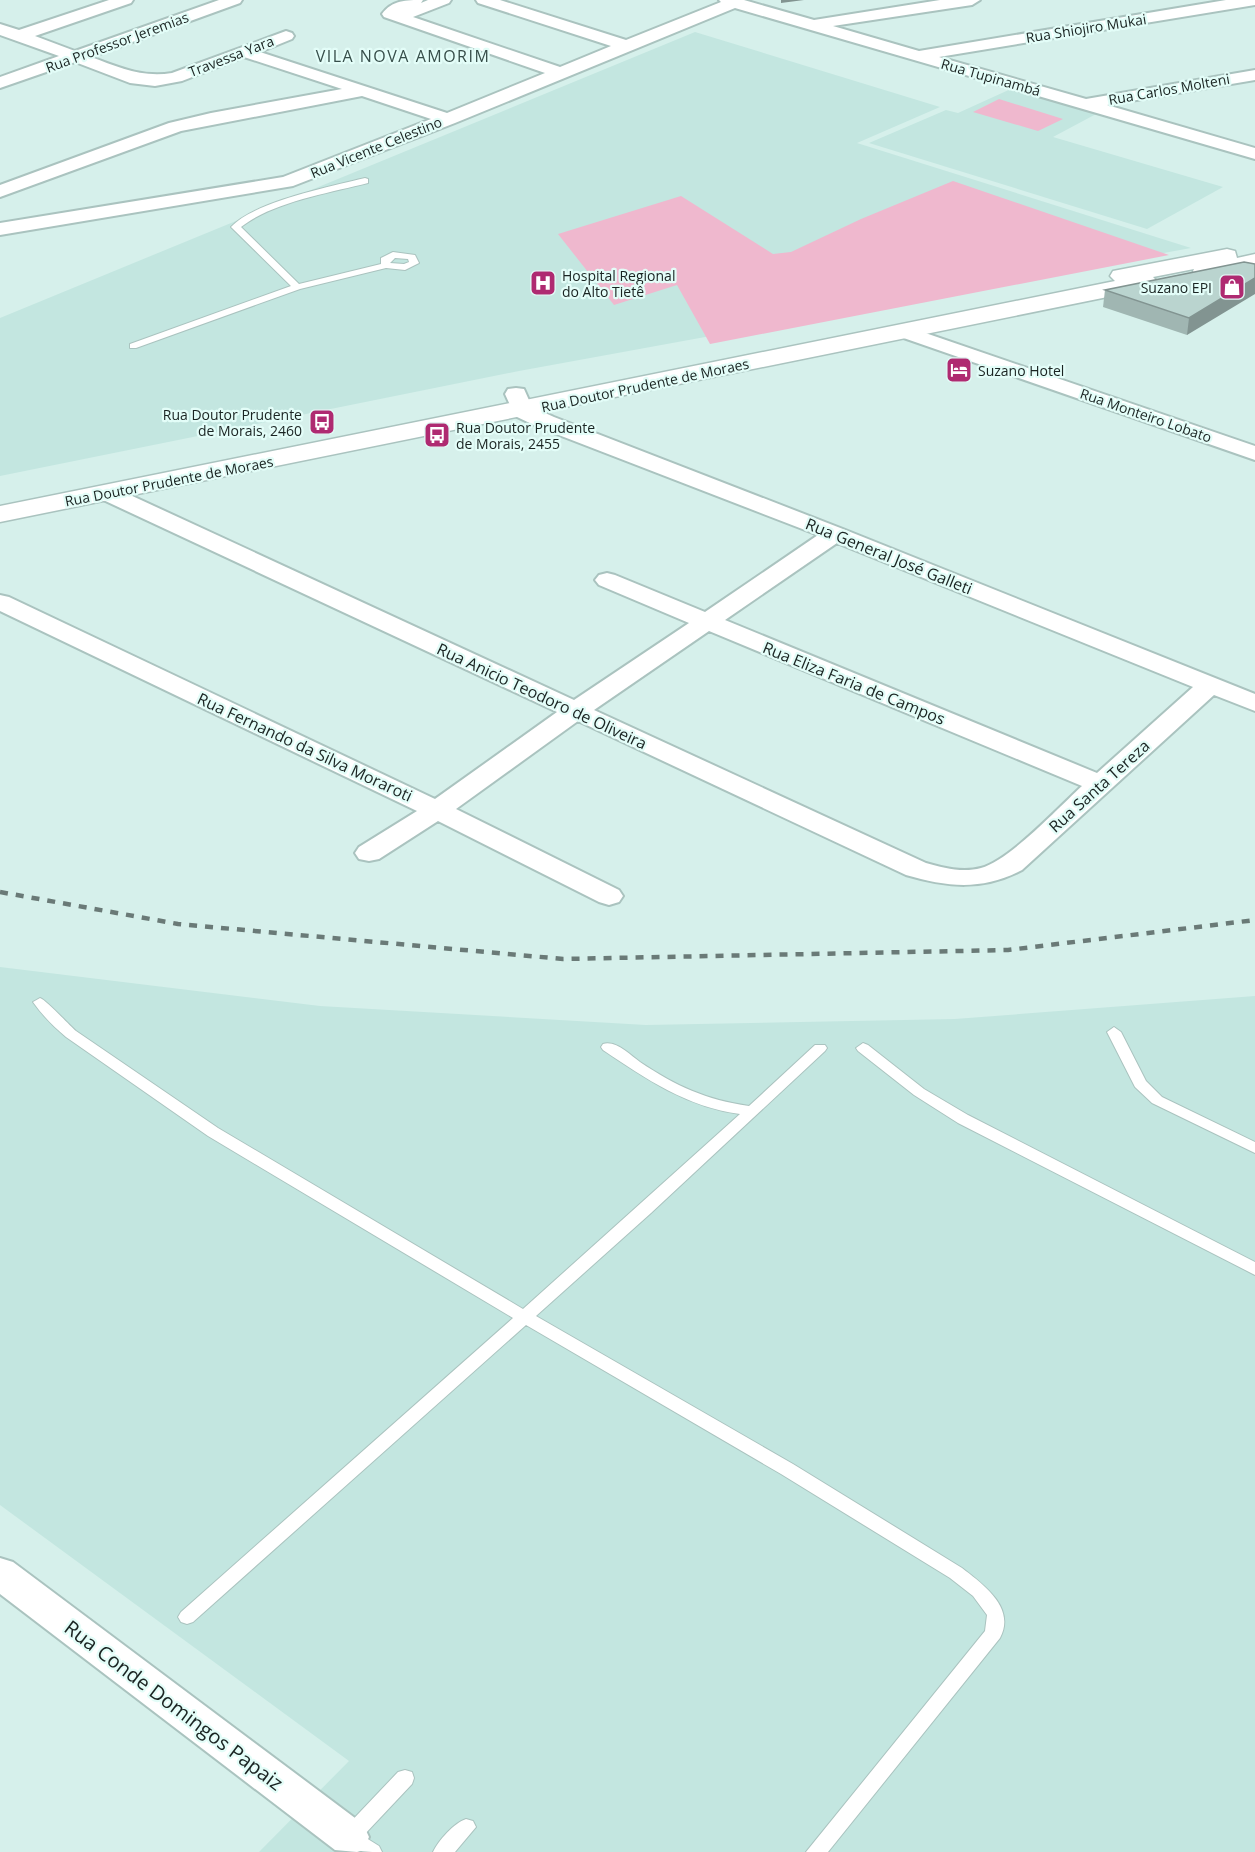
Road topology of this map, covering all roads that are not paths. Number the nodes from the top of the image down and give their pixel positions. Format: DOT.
graph roads {
  1 [pos="125,0"];
  2 [pos="234,0"];
  3 [pos="415,0"];
  4 [pos="443,0"];
  5 [pos="484,0"];
  6 [pos="972,0"];
  7 [pos="1255,0"];
  8 [pos="731,1"];
  9 [pos="396,18"];
  10 [pos="812,25"];
  11 [pos="0,29"];
  12 [pos="19,36"];
  13 [pos="286,36"];
  14 [pos="627,46"];
  15 [pos="244,52"];
  16 [pos="917,55"];
  17 [pos="74,57"];
  18 [pos="561,73"];
  19 [pos="1255,75"];
  20 [pos="0,83"];
  21 [pos="362,91"];
  22 [pos="1084,104"];
  23 [pos="449,118"];
  24 [pos="1253,153"];
  25 [pos="365,181"];
  26 [pos="0,191"];
  27 [pos="0,229"];
  28 [pos="1255,250"];
  29 [pos="1255,261"];
  30 [pos="387,265"];
  31 [pos="1227,266"];
  32 [pos="1255,276"];
  33 [pos="297,287"];
  34 [pos="902,331"];
  35 [pos="133,346"];
  36 [pos="519,402"];
  37 [pos="1255,453"];
  38 [pos="107,493"];
  39 [pos="0,497"];
  40 [pos="0,514"];
  41 [pos="835,534"];
  42 [pos="607,580"];
  43 [pos="0,602"];
  44 [pos="705,622"];
  45 [pos="1210,685"];
  46 [pos="1255,703"];
  47 [pos="574,712"];
  48 [pos="1102,784"];
  49 [pos="437,810"];
  50 [pos="369,853"];
  51 [pos="982,878"];
  52 [pos="609,896"];
  53 [pos="40,1002"];
  54 [pos="1114,1032"];
  55 [pos="608,1047"];
  56 [pos="820,1048"];
  57 [pos="863,1048"];
  58 [pos="753,1111"];
  59 [pos="1255,1148"];
  60 [pos="1255,1269"];
  61 [pos="524,1317"];
  62 [pos="0,1573"];
  63 [pos="187,1617"];
  64 [pos="405,1778"];
  65 [pos="466,1827"];
  66 [pos="361,1845"];
  67 [pos="443,1852"];
  68 [pos="816,1852"];
  1 -- 12 [label="street"];
  2 -- 17 [label="street, Rua Professor Jeremias"];
  3 -- 9 [label="street"];
  4 -- 9 [label="street"];
  5 -- 14 [label="street"];
  6 -- 10 [label="street"];
  7 -- 16 [label="street, Rua Shiojiro Mukai"];
  8 -- 10 [label="street, Rua Tupinambá"];
  8 -- 14 [label="street, Rua Vicente Celestino"];
  9 -- 18 [label="street"];
  10 -- 16 [label="street, Rua Tupinambá"];
  11 -- 12 [label="street, Travessa Yara"];
  12 -- 17 [label="street, Travessa Yara"];
  13 -- 15 [label="street, Travessa Yara"];
  14 -- 18 [label="street, Rua Vicente Celestino"];
  15 -- 17 [label="street, Travessa Yara"];
  15 -- 21 [label="street"];
  16 -- 22 [label="street, Rua Tupinambá"];
  17 -- 20 [label="street, Rua Professor Jeremias"];
  18 -- 23 [label="street, Rua Vicente Celestino"];
  19 -- 22 [label="street, Rua Carlos Molteni"];
  21 -- 23 [label="street"];
  21 -- 26 [label="street"];
  22 -- 24 [label="street, Rua Tupinambá"];
  23 -- 27 [label="street, Rua Vicente Celestino"];
  25 -- 33 [label="lane"];
  28 -- 36 [label="highway, Rua Doutor Prudente de Moraes"];
  29 -- 31 [label="highway, Rua Doutor Prudente de Moraes"];
  30 -- 33 [label="lane"];
  31 -- 32 [label="street"];
  31 -- 34 [label="highway, Rua Doutor Prudente de Moraes"];
  33 -- 35 [label="lane"];
  34 -- 36 [label="highway, Rua Doutor Prudente de Moraes"];
  34 -- 37 [label="street, Rua Monteiro Lobato"];
  36 -- 38 [label="highway, Rua Doutor Prudente de Moraes"];
  36 -- 39 [label="highway, Rua Doutor Prudente de Moraes"];
  36 -- 41 [label="street, Rua General José Galleti"];
  38 -- 40 [label="highway, Rua Doutor Prudente de Moraes"];
  38 -- 47 [label="street, Rua Anicio Teodoro de Oliveira"];
  41 -- 44 [label="street"];
  41 -- 45 [label="street, Rua General José Galleti"];
  42 -- 44 [label="street, Rua Eliza Faria de Campos"];
  43 -- 49 [label="street, Rua Fernando da Silva Moraroti"];
  44 -- 47 [label="street"];
  44 -- 48 [label="street, Rua Eliza Faria de Campos"];
  45 -- 46 [label="street, Rua General José Galleti"];
  45 -- 48 [label="street, Rua Santa Tereza"];
  47 -- 49 [label="street"];
  47 -- 51 [label="street, Rua Anicio Teodoro de Oliveira"];
  48 -- 51 [label="street, Rua Santa Tereza"];
  49 -- 50 [label="street"];
  49 -- 52 [label="street, Rua Fernando da Silva Moraroti"];
  53 -- 61 [label="lane"];
  54 -- 59 [label="lane"];
  55 -- 58 [label="lane"];
  56 -- 58 [label="lane"];
  57 -- 60 [label="lane"];
  58 -- 61 [label="lane"];
  61 -- 63 [label="lane"];
  61 -- 68 [label="lane"];
  62 -- 66 [label="street, Rua Conde Domingos Papaiz"];
  64 -- 66 [label="lane"];
  65 -- 67 [label="lane"];
}
